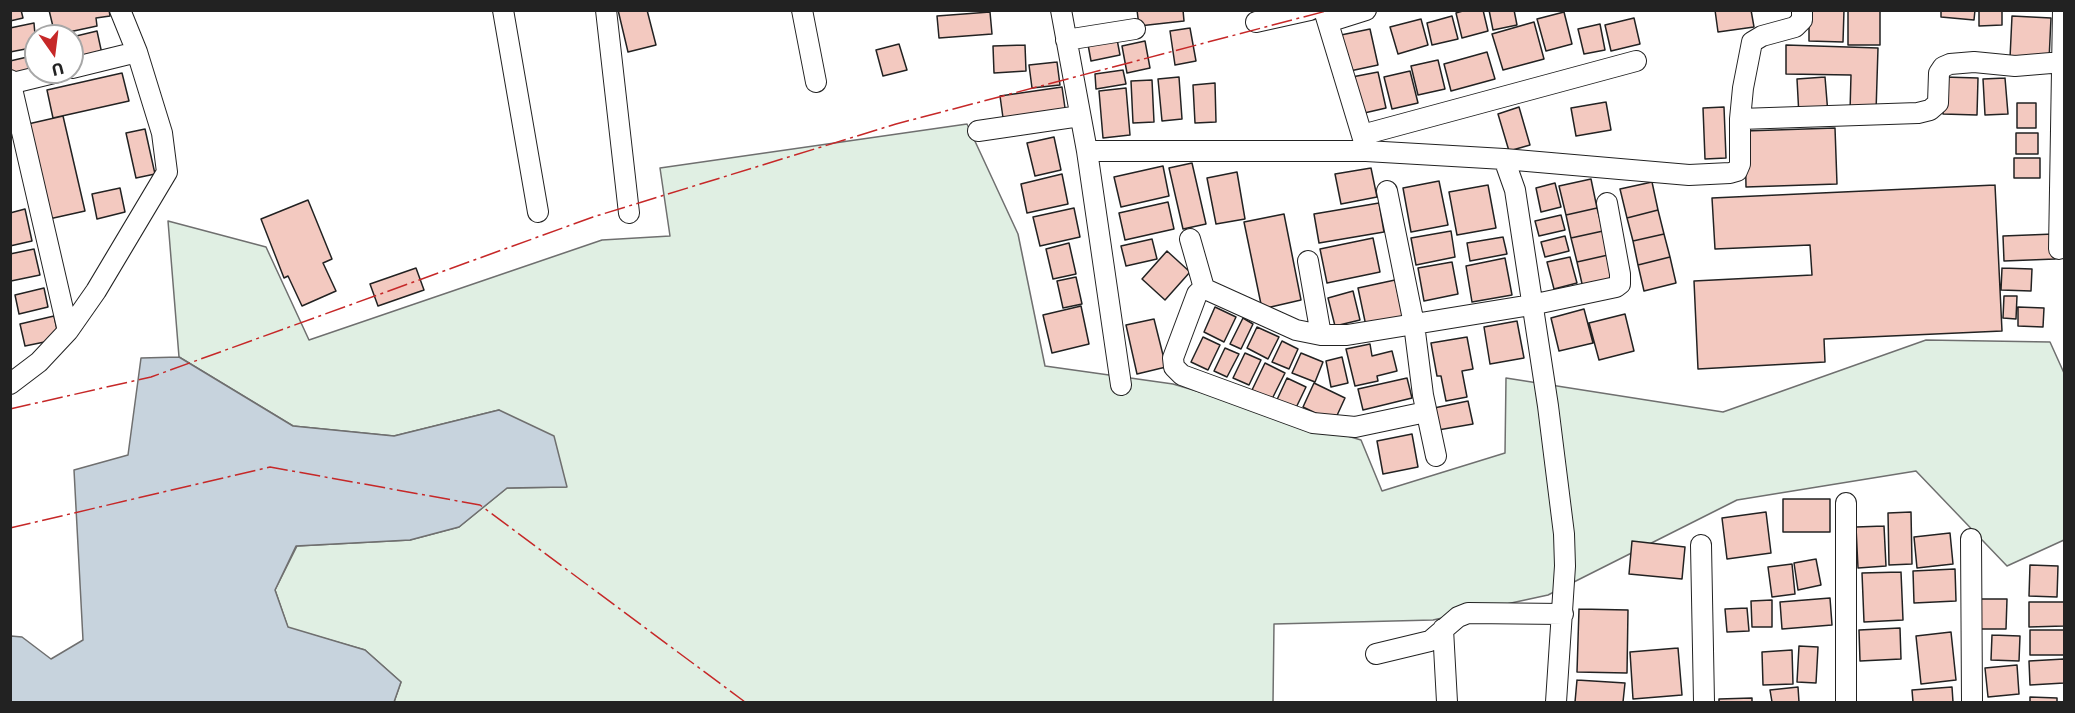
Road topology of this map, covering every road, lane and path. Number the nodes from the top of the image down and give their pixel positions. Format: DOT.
graph roads {
  1 [pos="120,10"];
  2 [pos="503,10"];
  3 [pos="606,10"];
  4 [pos="802,10"];
  5 [pos="1061,10"];
  6 [pos="1310,10"];
  7 [pos="1366,10"];
  8 [pos="1802,10"];
  9 [pos="2063,10"];
  10 [pos="1326,16"];
  11 [pos="1256,22"];
  12 [pos="1135,29"];
  13 [pos="1066,40"];
  14 [pos="137,52"];
  15 [pos="1636,61"];
  16 [pos="84,65"];
  17 [pos="2064,72"];
  18 [pos="12,82"];
  19 [pos="816,82"];
  20 [pos="1080,116"];
  21 [pos="1740,119"];
  22 [pos="978,131"];
  23 [pos="1364,143"];
  24 [pos="1087,151"];
  25 [pos="1504,159"];
  26 [pos="1387,191"];
  27 [pos="1607,203"];
  28 [pos="538,212"];
  29 [pos="629,213"];
  30 [pos="1190,239"];
  31 [pos="2059,249"];
  32 [pos="1308,261"];
  33 [pos="1204,288"];
  34 [pos="1531,305"];
  35 [pos="1414,324"];
  36 [pos="68,331"];
  37 [pos="1321,335"];
  38 [pos="10,384"];
  39 [pos="1121,385"];
  40 [pos="1426,412"];
  41 [pos="1436,456"];
  42 [pos="1846,502"];
  43 [pos="1971,539"];
  44 [pos="1701,546"];
  45 [pos="1563,614"];
  46 [pos="1443,629"];
  47 [pos="1376,654"];
  48 [pos="1447,702"];
  49 [pos="1556,702"];
  50 [pos="1704,702"];
  51 [pos="1846,702"];
  52 [pos="1972,702"];
  1 -- 14 [label="street"];
  2 -- 28 [label="street"];
  3 -- 29 [label="street"];
  4 -- 19 [label="street"];
  5 -- 13 [label="street"];
  6 -- 11 [label="street"];
  7 -- 10 [label="street"];
  8 -- 21 [label="street"];
  9 -- 17 [label="street"];
  10 -- 23 [label="street"];
  12 -- 13 [label="street"];
  13 -- 20 [label="street"];
  14 -- 16 [label="street"];
  14 -- 36 [label="street"];
  15 -- 23 [label="street"];
  17 -- 21 [label="street"];
  17 -- 31 [label="street"];
  18 -- 36 [label="street"];
  20 -- 22 [label="street"];
  20 -- 24 [label="street"];
  21 -- 25 [label="street"];
  23 -- 24 [label="street"];
  23 -- 25 [label="street"];
  24 -- 39 [label="street"];
  25 -- 34 [label="street"];
  26 -- 35 [label="street"];
  27 -- 34 [label="street"];
  30 -- 33 [label="street"];
  32 -- 37 [label="street"];
  33 -- 37 [label="street"];
  33 -- 40 [label="street"];
  34 -- 35 [label="street"];
  34 -- 45 [label="street"];
  35 -- 37 [label="street"];
  35 -- 40 [label="street"];
  36 -- 38 [label="street"];
  40 -- 41 [label="street"];
  42 -- 51 [label="street"];
  43 -- 52 [label="street"];
  44 -- 50 [label="street"];
  45 -- 46 [label="street"];
  45 -- 49 [label="street"];
  46 -- 47 [label="street"];
  46 -- 48 [label="street"];
}
